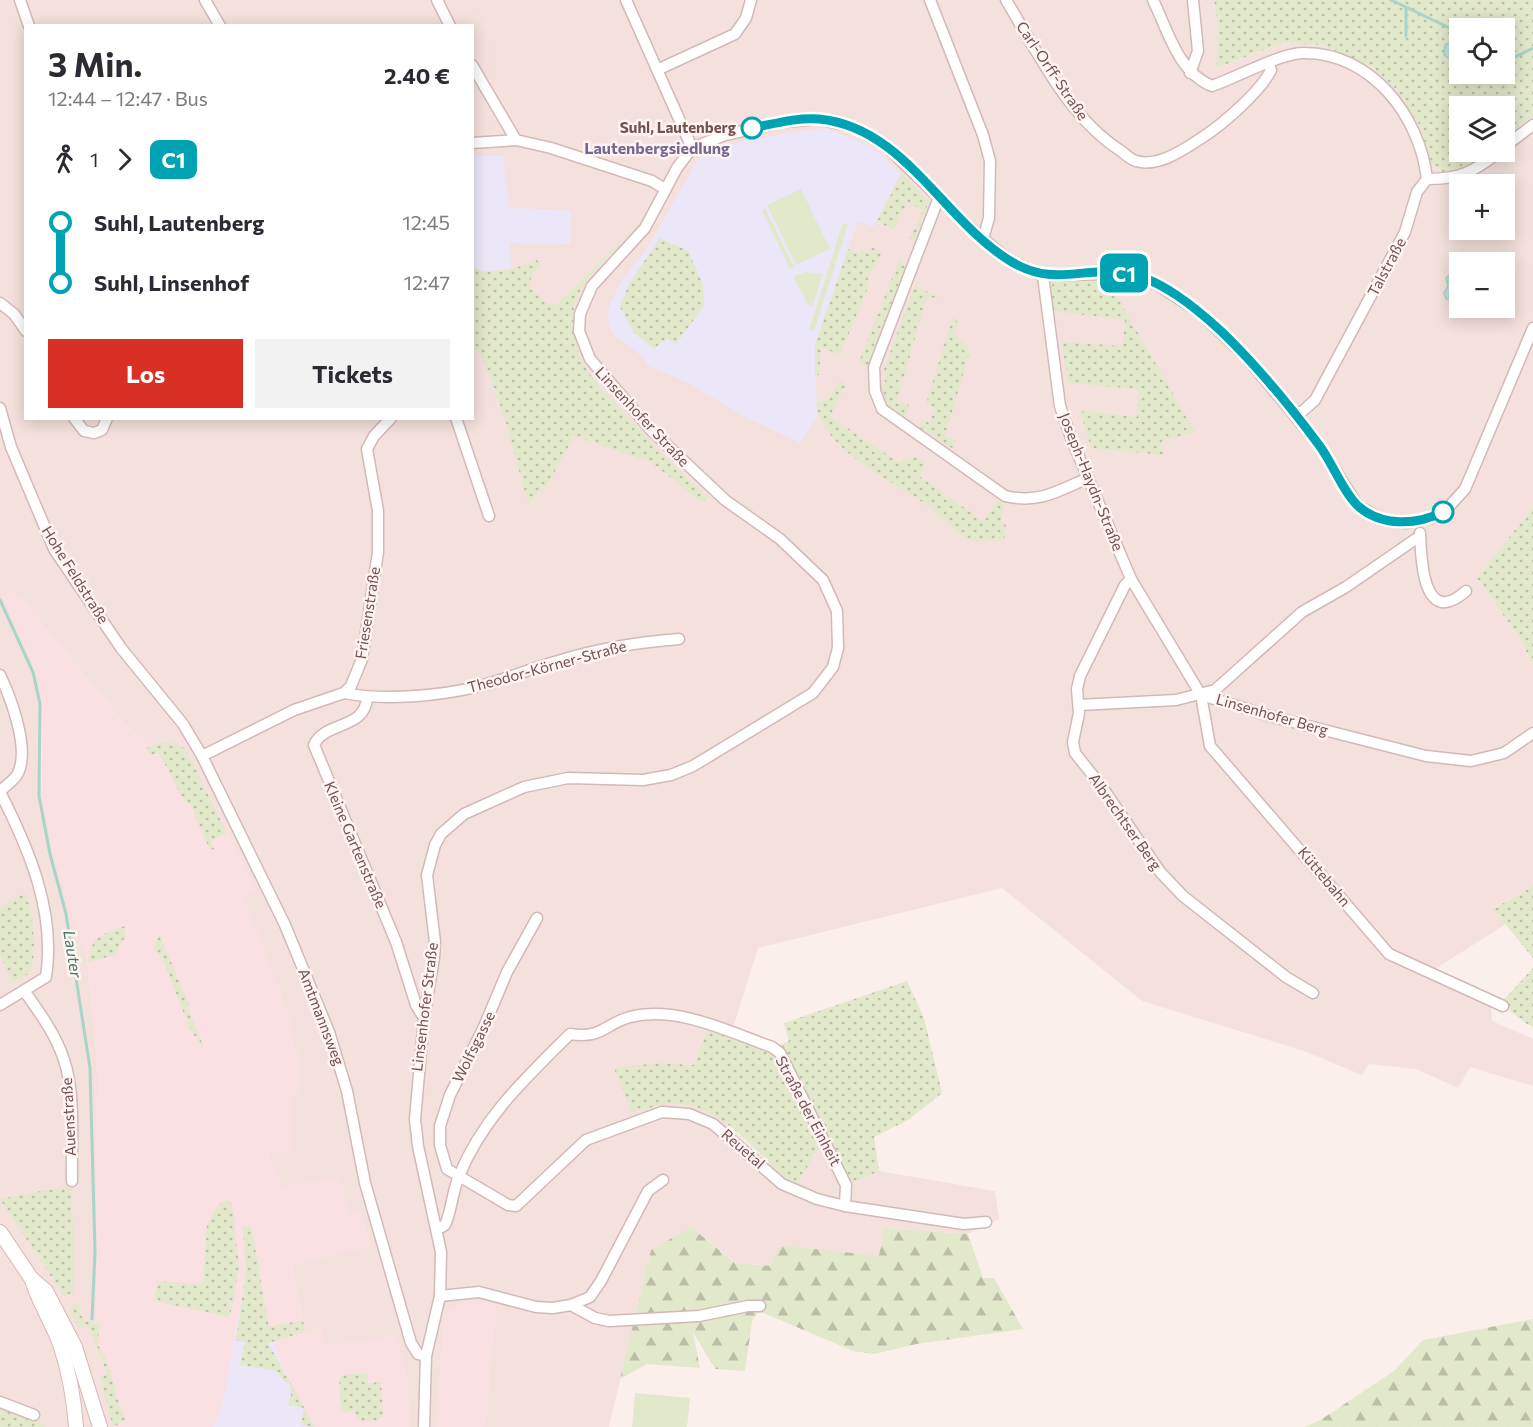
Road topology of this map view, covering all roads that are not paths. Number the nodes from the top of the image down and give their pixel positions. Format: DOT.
graph roads {
  1 [pos="20,0"];
  2 [pos="205,0"];
  3 [pos="437,0"];
  4 [pos="626,0"];
  5 [pos="751,0"];
  6 [pos="930,0"];
  7 [pos="1006,0"];
  8 [pos="1153,0"];
  9 [pos="1193,0"];
  10 [pos="28,24"];
  11 [pos="219,24"];
  12 [pos="449,24"];
  13 [pos="1269,63"];
  14 [pos="474,68"];
  15 [pos="657,70"];
  16 [pos="1190,73"];
  17 [pos="1533,125"];
  18 [pos="1515,139"];
  19 [pos="516,140"];
  20 [pos="474,143"];
  21 [pos="692,148"];
  22 [pos="1486,162"];
  23 [pos="1427,179"];
  24 [pos="665,189"];
  25 [pos="939,197"];
  26 [pos="982,239"];
  27 [pos="1043,276"];
  28 [pos="0,303"];
  29 [pos="24,328"];
  30 [pos="1533,328"];
  31 [pos="0,408"];
  32 [pos="1296,417"];
  33 [pos="76,420"];
  34 [pos="106,420"];
  35 [pos="389,420"];
  36 [pos="457,420"];
  37 [pos="0,443"];
  38 [pos="11,447"];
  39 [pos="1088,478"];
  40 [pos="489,516"];
  41 [pos="1419,521"];
  42 [pos="1420,537"];
  43 [pos="1131,579"];
  44 [pos="1466,591"];
  45 [pos="679,639"];
  46 [pos="0,675"];
  47 [pos="344,693"];
  48 [pos="1201,695"];
  49 [pos="367,697"];
  50 [pos="1079,705"];
  51 [pos="183,724"];
  52 [pos="1533,733"];
  53 [pos="202,756"];
  54 [pos="0,792"];
  55 [pos="537,918"];
  56 [pos="25,992"];
  57 [pos="1313,993"];
  58 [pos="0,1005"];
  59 [pos="1503,1006"];
  60 [pos="424,1018"];
  61 [pos="458,1178"];
  62 [pos="663,1180"];
  63 [pos="72,1181"];
  64 [pos="846,1206"];
  65 [pos="986,1222"];
  66 [pos="438,1229"];
  67 [pos="0,1232"];
  68 [pos="31,1278"];
  69 [pos="440,1296"];
  70 [pos="571,1305"];
  71 [pos="760,1306"];
  72 [pos="426,1356"];
  73 [pos="0,1402"];
  74 [pos="34,1415"];
  75 [pos="76,1427"];
  76 [pos="100,1427"];
  77 [pos="424,1427"];
  1 -- 10 [label="street"];
  2 -- 11 [label="street"];
  3 -- 12 [label="street"];
  4 -- 15 [label="street"];
  5 -- 15 [label="street"];
  6 -- 26 [label="street"];
  7 -- 13 [label="street, Carl-Orff-Straße"];
  8 -- 16 [label="street"];
  9 -- 16 [label="street"];
  13 -- 16 [label="street"];
  13 -- 23 [label="street"];
  14 -- 19 [label="street"];
  15 -- 21 [label="street"];
  17 -- 18 [label="street"];
  19 -- 20 [label="street"];
  19 -- 24 [label="street"];
  21 -- 24 [label="street, Linsenhofer Straße"];
  21 -- 25 [label="street"];
  22 -- 23 [label="street"];
  23 -- 32 [label="street, Talstraße"];
  24 -- 60 [label="street, Linsenhofer Straße"];
  25 -- 26 [label="street"];
  25 -- 39 [label="street"];
  26 -- 27 [label="street"];
  27 -- 32 [label="street"];
  27 -- 39 [label="street, Joseph-Haydn-Straße"];
  28 -- 29 [label="street"];
  30 -- 41 [label="street"];
  31 -- 38 [label="street, Hohe Feldstraße"];
  32 -- 41 [label="street"];
  33 -- 34 [label="street"];
  35 -- 47 [label="street, Friesenstraße"];
  36 -- 40 [label="street"];
  37 -- 38 [label="street"];
  38 -- 51 [label="street, Hohe Feldstraße"];
  39 -- 43 [label="street, Joseph-Haydn-Straße"];
  41 -- 42 [label="street"];
  42 -- 44 [label="street"];
  42 -- 48 [label="street, Linsenhofer Berg"];
  43 -- 48 [label="street, Joseph-Haydn-Straße"];
  43 -- 50 [label="street"];
  45 -- 49 [label="street, Theodor-Körner-Straße"];
  46 -- 54 [label="street"];
  47 -- 49 [label="street, Theodor-Körner-Straße"];
  47 -- 53 [label="street"];
  48 -- 50 [label="street"];
  48 -- 52 [label="street, Linsenhofer Berg"];
  48 -- 59 [label="street, Küttebahn"];
  49 -- 60 [label="street, Kleine Gartenstraße"];
  50 -- 57 [label="street, Albrechtser Berg"];
  51 -- 53 [label="street, Amtmannsweg"];
  53 -- 72 [label="street, Amtmannsweg"];
  54 -- 56 [label="street"];
  55 -- 61 [label="street, Wolfsgasse"];
  56 -- 58 [label="street"];
  56 -- 63 [label="street, Auenstraße"];
  60 -- 66 [label="street, Linsenhofer Straße"];
  61 -- 64 [label="street, Reuetal"];
  61 -- 64 [label="street, Straße der Einheit"];
  61 -- 66 [label="street"];
  62 -- 70 [label="street"];
  64 -- 65 [label="street, Reuetal"];
  66 -- 69 [label="street, Linsenhofer Straße"];
  67 -- 68 [label="main road"];
  68 -- 75 [label="main road"];
  68 -- 76 [label="main road"];
  69 -- 70 [label="street"];
  69 -- 72 [label="street, Linsenhofer Straße"];
  70 -- 71 [label="street"];
  72 -- 77 [label="street, Linsenhofer Straße"];
  73 -- 74 [label="street"];
}
